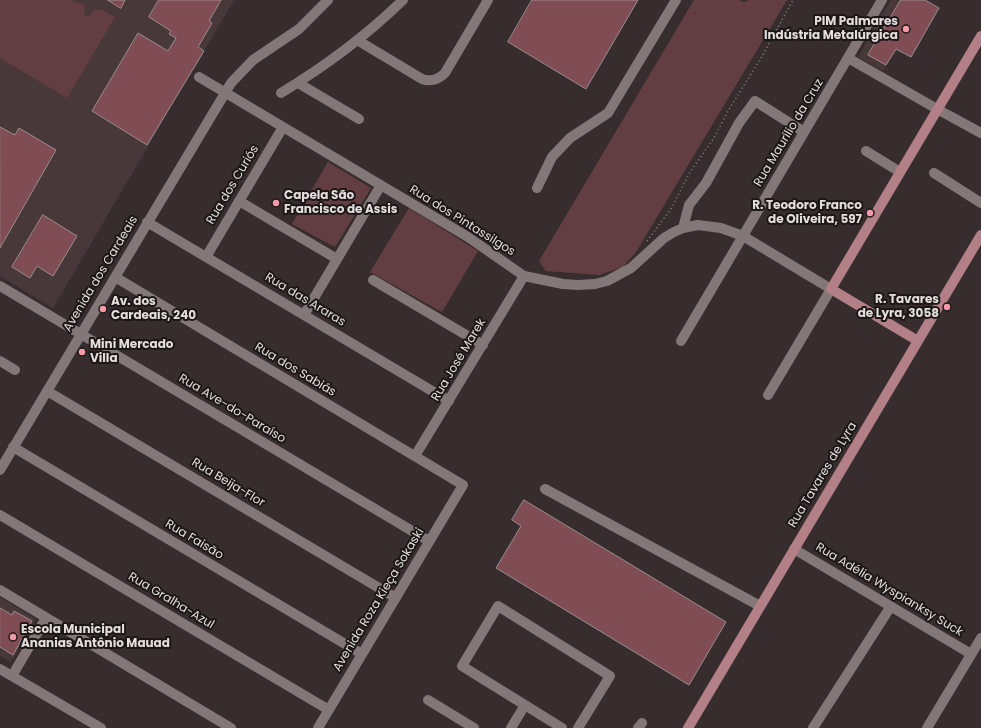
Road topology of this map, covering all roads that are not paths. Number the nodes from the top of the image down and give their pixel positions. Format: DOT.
graph roads {
  1 [pos="328,0"];
  2 [pos="403,0"];
  3 [pos="488,0"];
  4 [pos="676,0"];
  5 [pos="882,0"];
  6 [pos="981,36"];
  7 [pos="357,40"];
  8 [pos="848,58"];
  9 [pos="199,77"];
  10 [pos="298,83"];
  11 [pos="225,92"];
  12 [pos="281,93"];
  13 [pos="937,110"];
  14 [pos="359,119"];
  15 [pos="283,127"];
  16 [pos="804,132"];
  17 [pos="981,133"];
  18 [pos="866,151"];
  19 [pos="900,172"];
  20 [pos="934,174"];
  21 [pos="381,185"];
  22 [pos="537,188"];
  23 [pos="239,201"];
  24 [pos="981,203"];
  25 [pos="147,222"];
  26 [pos="683,228"];
  27 [pos="981,234"];
  28 [pos="743,236"];
  29 [pos="206,257"];
  30 [pos="337,259"];
  31 [pos="524,276"];
  32 [pos="115,277"];
  33 [pos="373,280"];
  34 [pos="1,288"];
  35 [pos="831,289"];
  36 [pos="304,315"];
  37 [pos="81,334"];
  38 [pos="681,341"];
  39 [pos="918,341"];
  40 [pos="483,345"];
  41 [pos="0,361"];
  42 [pos="15,370"];
  43 [pos="47,391"];
  44 [pos="768,395"];
  45 [pos="449,401"];
  46 [pos="14,447"];
  47 [pos="415,456"];
  48 [pos="0,470"];
  49 [pos="463,485"];
  50 [pos="544,490"];
  51 [pos="0,515"];
  52 [pos="429,541"];
  53 [pos="794,549"];
  54 [pos="0,590"];
  55 [pos="396,598"];
  56 [pos="760,606"];
  57 [pos="891,606"];
  58 [pos="46,618"];
  59 [pos="981,638"];
  60 [pos="362,654"];
  61 [pos="971,654"];
  62 [pos="0,669"];
  63 [pos="12,676"];
  64 [pos="428,700"];
  65 [pos="525,705"];
  66 [pos="329,710"];
  67 [pos="101,728"];
  68 [pos="231,728"];
  69 [pos="318,728"];
  70 [pos="474,728"];
  71 [pos="511,728"];
  72 [pos="562,728"];
  73 [pos="578,728"];
  74 [pos="688,728"];
  75 [pos="813,728"];
  76 [pos="927,728"];
  1 -- 11 [label="street, Avenida dos Cardeais"];
  2 -- 7 [label="street"];
  3 -- 7 [label="street"];
  4 -- 22 [label="street"];
  5 -- 8 [label="street, Rua Maurílio da Cruz"];
  6 -- 13 [label="main road"];
  7 -- 10 [label="street"];
  8 -- 13 [label="street"];
  8 -- 16 [label="street, Rua Maurílio da Cruz"];
  9 -- 11 [label="street, Rua dos Pintassilgos"];
  10 -- 12 [label="street"];
  10 -- 14 [label="street"];
  11 -- 15 [label="street, Rua dos Pintassilgos"];
  11 -- 25 [label="street, Avenida dos Cardeais"];
  13 -- 17 [label="street"];
  13 -- 19 [label="main road"];
  15 -- 21 [label="street, Rua dos Pintassilgos"];
  15 -- 23 [label="street, Rua dos Curiós"];
  16 -- 26 [label="street"];
  16 -- 28 [label="street, Rua Maurílio da Cruz"];
  18 -- 19 [label="street"];
  19 -- 35 [label="main road"];
  20 -- 24 [label="street"];
  21 -- 30 [label="street"];
  21 -- 31 [label="street, Rua dos Pintassilgos"];
  23 -- 29 [label="street, Rua dos Curiós"];
  23 -- 30 [label="street"];
  25 -- 29 [label="street, Rua das Araras"];
  25 -- 32 [label="street, Avenida dos Cardeais"];
  26 -- 28 [label="street"];
  26 -- 31 [label="street, Rua dos Pintassilgos"];
  27 -- 39 [label="main road, Rua Tavares de Lyra"];
  28 -- 35 [label="street"];
  28 -- 38 [label="street, Rua Maurílio da Cruz"];
  29 -- 36 [label="street, Rua das Araras"];
  30 -- 36 [label="street"];
  31 -- 40 [label="street, Rua José Marek"];
  32 -- 37 [label="street, Avenida dos Cardeais"];
  32 -- 47 [label="street, Rua dos Sabiás"];
  33 -- 40 [label="street"];
  34 -- 37 [label="street, Rua Ave-do-Paraíso"];
  35 -- 39 [label="main road"];
  35 -- 44 [label="street"];
  36 -- 45 [label="street, Rua das Araras"];
  37 -- 43 [label="street, Avenida dos Cardeais"];
  37 -- 52 [label="street, Rua Ave-do-Paraíso"];
  39 -- 53 [label="main road, Rua Tavares de Lyra"];
  40 -- 45 [label="street, Rua José Marek"];
  41 -- 42 [label="street"];
  43 -- 46 [label="street, Avenida dos Cardeais"];
  43 -- 55 [label="street, Rua Beija-Flor"];
  45 -- 47 [label="street, Rua José Marek"];
  46 -- 48 [label="street, Avenida dos Cardeais"];
  46 -- 60 [label="street, Rua Faisão"];
  47 -- 49 [label="street, Rua dos Sabiás"];
  49 -- 52 [label="street, Avenida Roza Kieça Sokaski"];
  50 -- 56 [label="street"];
  51 -- 66 [label="street, Rua Gralha-Azul"];
  52 -- 55 [label="street, Avenida Roza Kieça Sokaski"];
  53 -- 56 [label="main road, Rua Tavares de Lyra"];
  53 -- 57 [label="street, Rua Adélia Wyspianksy Suck"];
  54 -- 58 [label="street"];
  55 -- 60 [label="street, Avenida Roza Kieça Sokaski"];
  56 -- 74 [label="main road, Rua Tavares de Lyra"];
  57 -- 61 [label="street, Rua Adélia Wyspianksy Suck"];
  57 -- 75 [label="street"];
  58 -- 63 [label="street"];
  58 -- 68 [label="street"];
  59 -- 61 [label="street"];
  60 -- 66 [label="street, Avenida Roza Kieça Sokaski"];
  61 -- 76 [label="street"];
  62 -- 63 [label="street"];
  63 -- 67 [label="street"];
  64 -- 70 [label="street"];
  65 -- 71 [label="street"];
  65 -- 72 [label="street"];
  65 -- 73 [label="street"];
  66 -- 69 [label="street, Avenida Roza Kieça Sokaski"];
}
